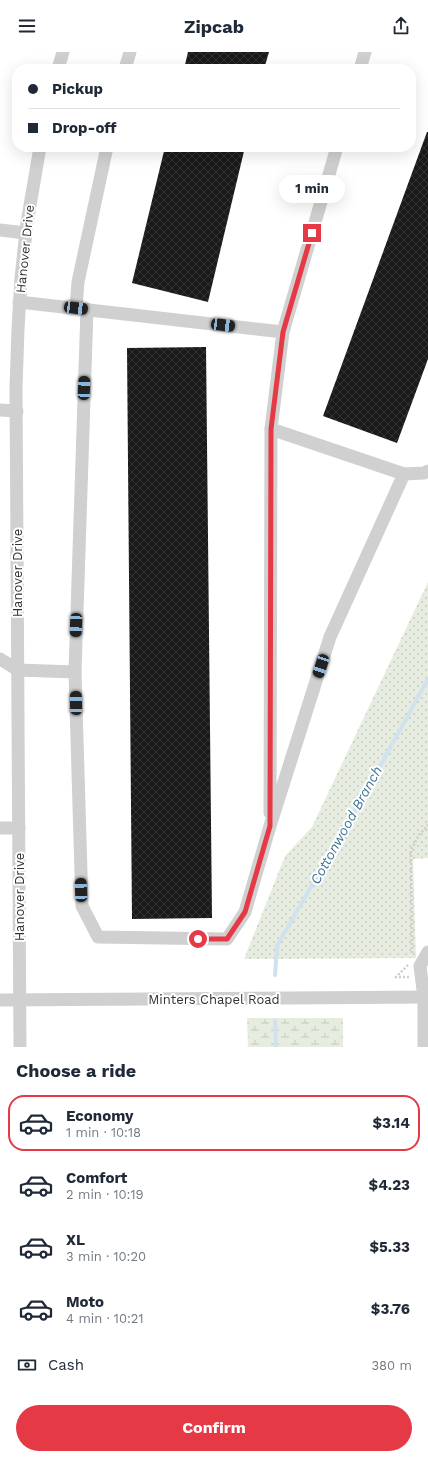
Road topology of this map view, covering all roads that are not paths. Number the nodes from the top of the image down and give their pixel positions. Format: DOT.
graph roads {
  1 [pos="63,52"];
  2 [pos="130,52"];
  3 [pos="365,52"];
  4 [pos="59,64"];
  5 [pos="127,64"];
  6 [pos="361,64"];
  7 [pos="39,152"];
  8 [pos="106,152"];
  9 [pos="336,152"];
  10 [pos="0,230"];
  11 [pos="26,234"];
  12 [pos="20,302"];
  13 [pos="82,308"];
  14 [pos="283,332"];
  15 [pos="0,410"];
  16 [pos="17,411"];
  17 [pos="271,429"];
  18 [pos="428,471"];
  19 [pos="404,474"];
  20 [pos="0,659"];
  21 [pos="18,670"];
  22 [pos="75,672"];
  23 [pos="270,826"];
  24 [pos="0,828"];
  25 [pos="19,828"];
  26 [pos="428,952"];
  27 [pos="426,998"];
  28 [pos="0,1000"];
  29 [pos="19,1000"];
  30 [pos="20,1047"];
  31 [pos="424,1047"];
  1 -- 4 [label="street"];
  2 -- 5 [label="street"];
  3 -- 6 [label="street"];
  7 -- 11 [label="street, Hanover Drive"];
  8 -- 13 [label="street"];
  9 -- 14 [label="street"];
  10 -- 11 [label="street"];
  11 -- 12 [label="street, Hanover Drive"];
  12 -- 13 [label="street"];
  12 -- 16 [label="street, Hanover Drive"];
  13 -- 14 [label="street"];
  13 -- 22 [label="street"];
  14 -- 17 [label="street"];
  15 -- 16 [label="street"];
  16 -- 21 [label="street, Hanover Drive"];
  17 -- 19 [label="street"];
  17 -- 23 [label="street"];
  18 -- 19 [label="street"];
  19 -- 23 [label="street"];
  20 -- 21 [label="street"];
  21 -- 22 [label="street"];
  21 -- 25 [label="street, Hanover Drive"];
  22 -- 23 [label="street"];
  24 -- 25 [label="street"];
  25 -- 29 [label="street, Hanover Drive"];
  26 -- 27 [label="street"];
  27 -- 29 [label="street, Minters Chapel Road"];
  27 -- 31 [label="street"];
  28 -- 29 [label="street, Minters Chapel Road"];
  29 -- 30 [label="street, Hanover Drive"];
}
